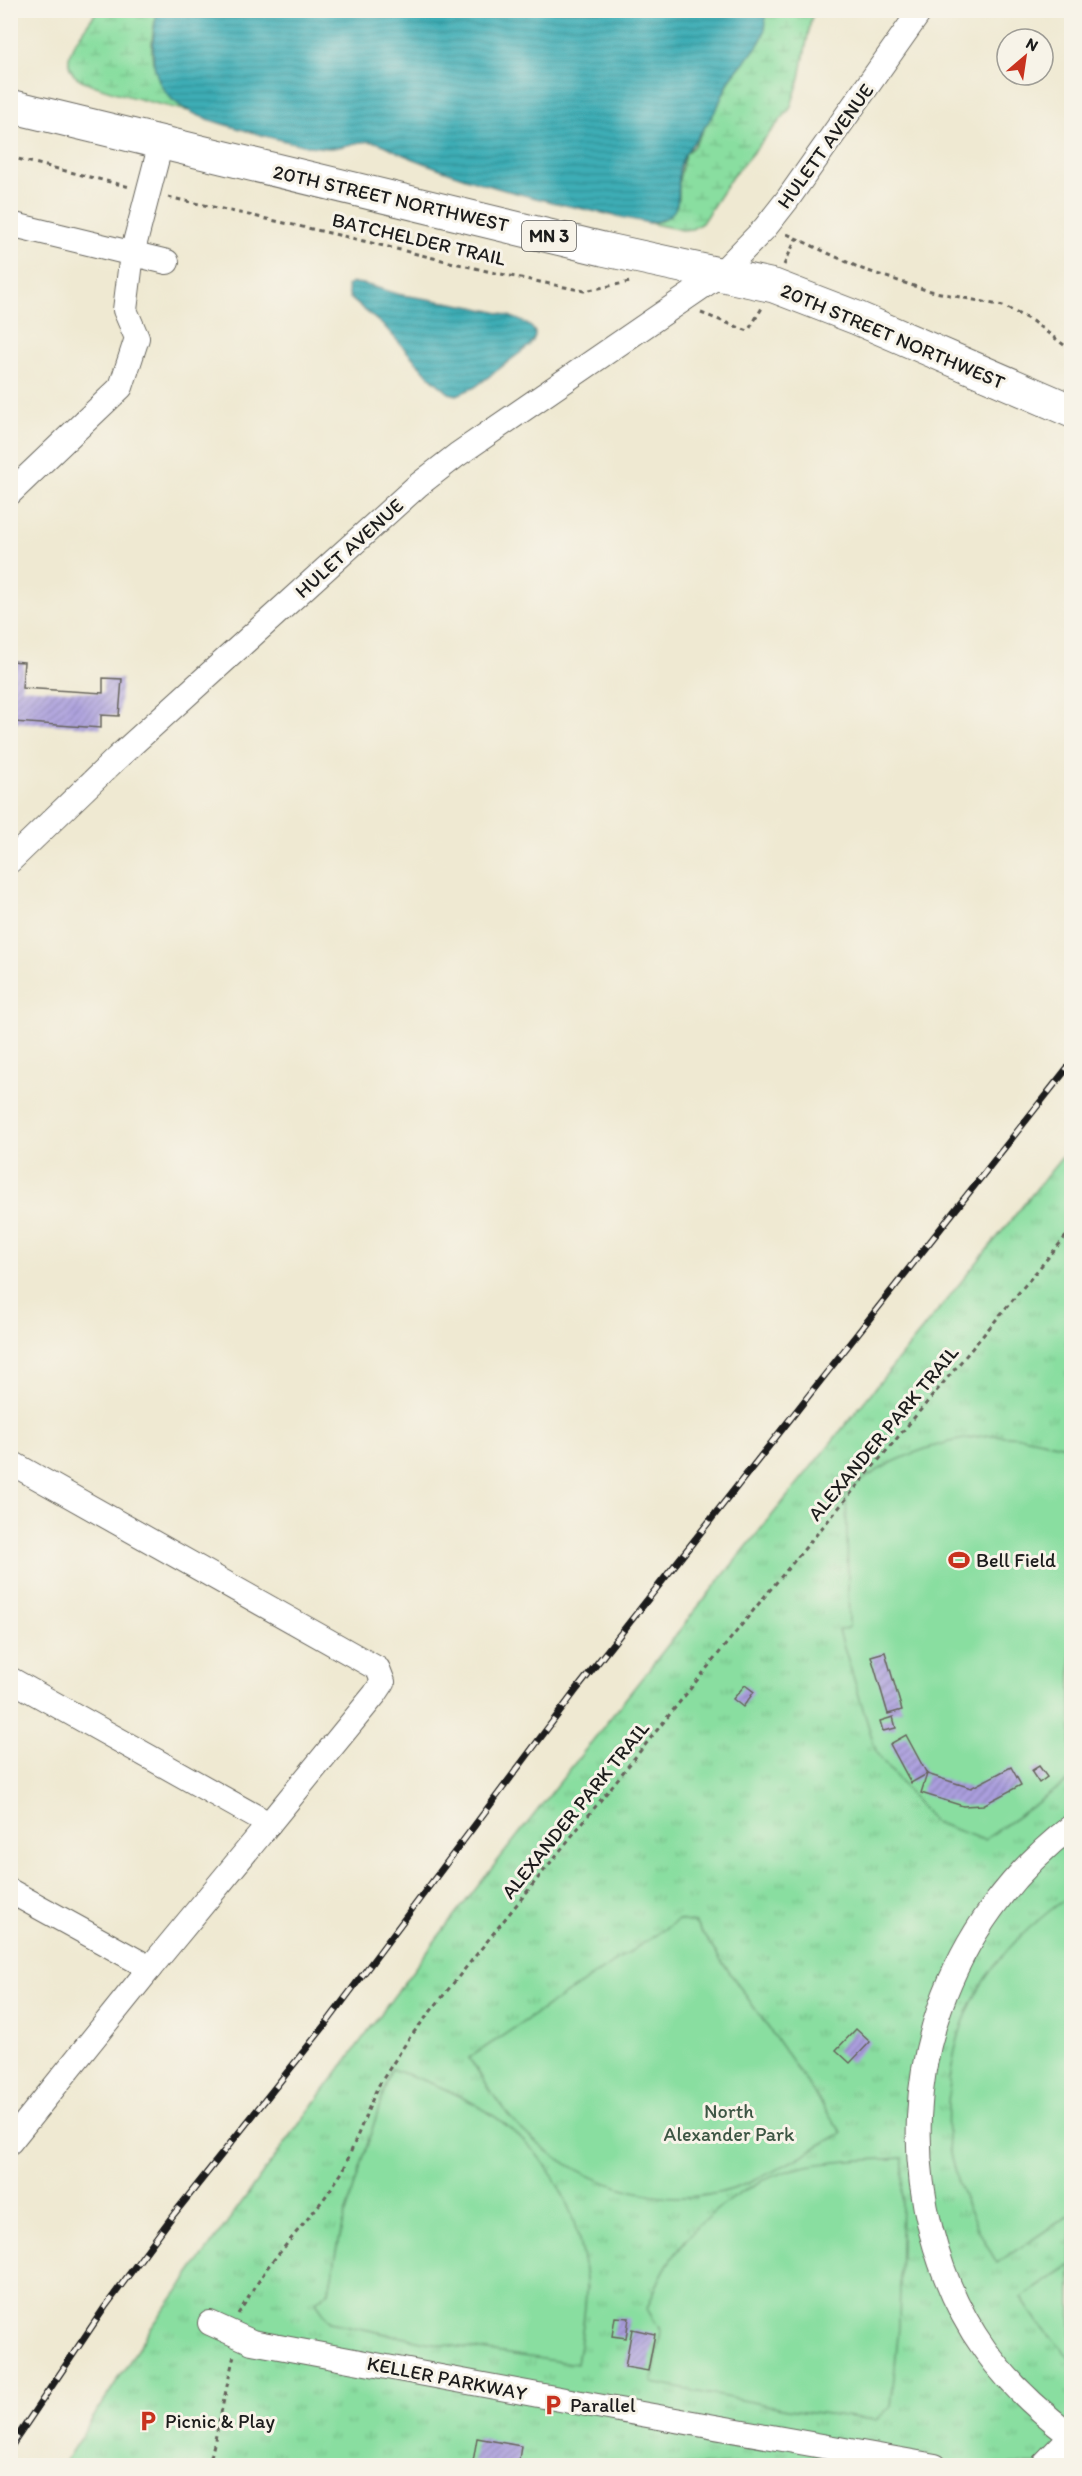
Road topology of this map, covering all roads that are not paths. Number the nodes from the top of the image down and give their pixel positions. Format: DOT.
graph roads {
  1 [pos="921,10"];
  2 [pos="10,106"];
  3 [pos="161,143"];
  4 [pos="10,224"];
  5 [pos="132,254"];
  6 [pos="166,262"];
  7 [pos="719,275"];
  8 [pos="1071,411"];
  9 [pos="10,493"];
  10 [pos="10,861"];
  11 [pos="10,1462"];
  12 [pos="10,1679"];
  13 [pos="269,1824"];
  14 [pos="1071,1826"];
  15 [pos="10,1891"];
  16 [pos="150,1968"];
  17 [pos="19,2118"];
  18 [pos="10,2142"];
  19 [pos="210,2323"];
  20 [pos="1071,2436"];
  21 [pos="935,2466"];
  22 [pos="1042,2466"];
  1 -- 7 [label="street, HULETT AVENUE"];
  2 -- 3 [label="highway, 20TH STREET NORTHWEST / MN 3"];
  3 -- 5 [label="street"];
  3 -- 7 [label="highway, 20TH STREET NORTHWEST / MN 3"];
  4 -- 5 [label="street"];
  5 -- 6 [label="street"];
  5 -- 9 [label="street"];
  7 -- 8 [label="highway, 20TH STREET NORTHWEST / MN 3"];
  7 -- 10 [label="street, HULET AVENUE"];
  11 -- 13 [label="street"];
  12 -- 13 [label="street"];
  13 -- 16 [label="street"];
  14 -- 20 [label="street"];
  15 -- 16 [label="street"];
  16 -- 17 [label="street"];
  17 -- 18 [label="street"];
  19 -- 21 [label="street, KELLER PARKWAY"];
  20 -- 22 [label="street"];
}
